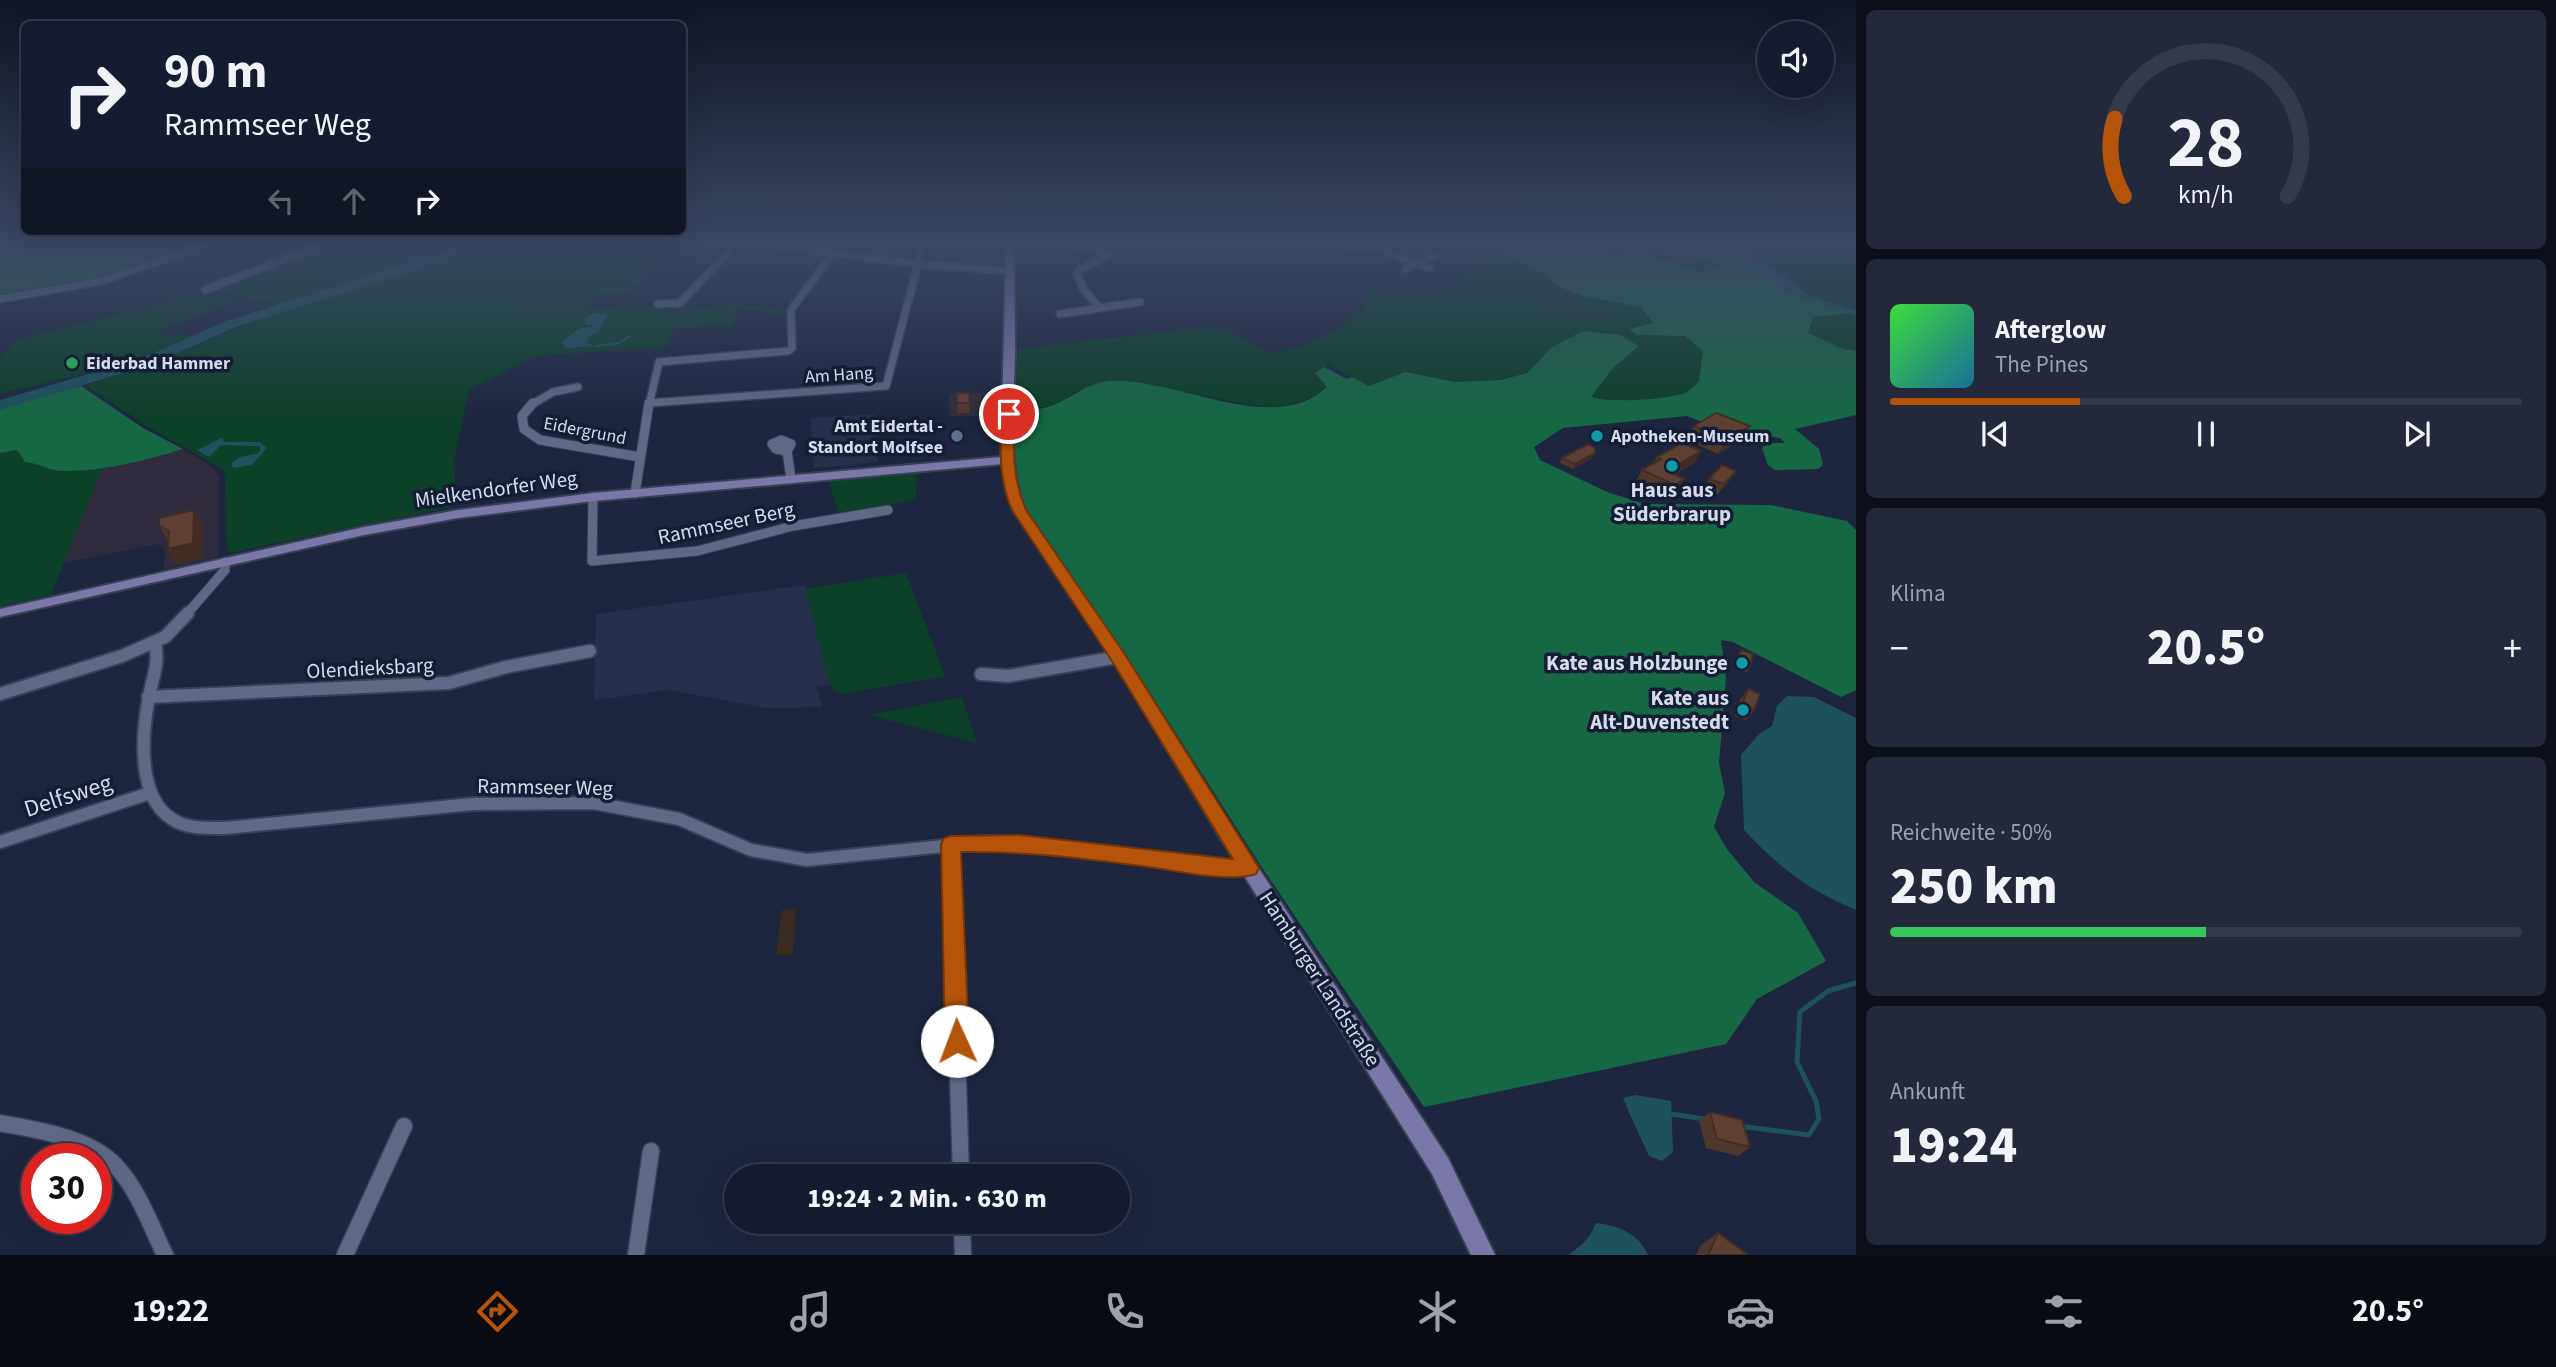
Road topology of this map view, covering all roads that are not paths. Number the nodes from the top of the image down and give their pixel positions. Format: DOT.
graph roads {
  1 [pos="796,304"];
  2 [pos="908,304"];
  3 [pos="1009,304"];
  4 [pos="1096,304"];
  5 [pos="1127,304"];
  6 [pos="1099,307"];
  7 [pos="1060,314"];
  8 [pos="578,387"];
  9 [pos="649,403"];
  10 [pos="788,451"];
  11 [pos="640,457"];
  12 [pos="1006,460"];
  13 [pos="791,479"];
  14 [pos="635,494"];
  15 [pos="593,497"];
  16 [pos="888,510"];
  17 [pos="225,562"];
  18 [pos="0,613"];
  19 [pos="155,643"];
  20 [pos="590,651"];
  21 [pos="1118,657"];
  22 [pos="981,674"];
  23 [pos="0,694"];
  24 [pos="148,697"];
  25 [pos="150,793"];
  26 [pos="0,842"];
  27 [pos="951,844"];
  28 [pos="1249,868"];
  29 [pos="0,1123"];
  30 [pos="404,1126"];
  31 [pos="651,1151"];
  32 [pos="961,1164"];
  33 [pos="962,1234"];
  34 [pos="165,1255"];
  35 [pos="345,1255"];
  36 [pos="636,1255"];
  37 [pos="963,1255"];
  38 [pos="1483,1255"];
  1 -- 9 [label="street"];
  2 -- 9 [label="street, Am Hang"];
  3 -- 12 [label="main road, Hamburger Landstraße"];
  4 -- 6 [label="street"];
  5 -- 6 [label="street"];
  6 -- 7 [label="street"];
  8 -- 11 [label="street, Eidergrund"];
  9 -- 11 [label="street"];
  10 -- 13 [label="street"];
  11 -- 14 [label="street"];
  12 -- 13 [label="main road, Mielkendorfer Weg"];
  12 -- 21 [label="main road, Hamburger Landstraße"];
  13 -- 14 [label="main road, Mielkendorfer Weg"];
  14 -- 15 [label="main road, Mielkendorfer Weg"];
  15 -- 16 [label="street, Rammseer Berg"];
  15 -- 17 [label="main road, Mielkendorfer Weg"];
  17 -- 18 [label="main road, Mielkendorfer Weg"];
  17 -- 19 [label="street"];
  19 -- 23 [label="street"];
  19 -- 24 [label="street"];
  20 -- 24 [label="street, Olendieksbarg"];
  21 -- 22 [label="street"];
  21 -- 28 [label="main road, Hamburger Landstraße"];
  24 -- 25 [label="street"];
  25 -- 26 [label="street, Delfsweg"];
  25 -- 27 [label="street, Rammseer Weg"];
  27 -- 28 [label="street, Rammseer Weg"];
  27 -- 32 [label="street"];
  28 -- 38 [label="main road, Hamburger Landstraße"];
  29 -- 34 [label="street"];
  30 -- 35 [label="street"];
  31 -- 36 [label="street"];
  33 -- 37 [label="street"];
}
